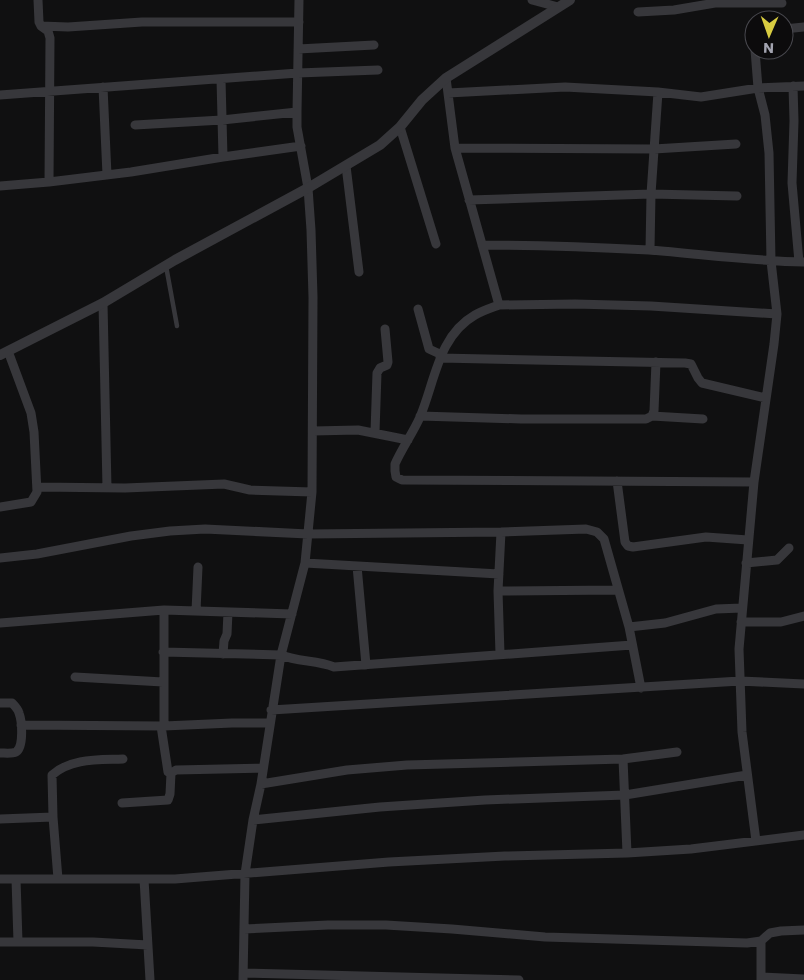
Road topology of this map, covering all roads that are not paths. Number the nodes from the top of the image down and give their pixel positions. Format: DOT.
graph roads {
  1 [pos="38,0"];
  2 [pos="299,0"];
  3 [pos="532,0"];
  4 [pos="715,2"];
  5 [pos="782,2"];
  6 [pos="564,3"];
  7 [pos="638,12"];
  8 [pos="299,22"];
  9 [pos="41,26"];
  10 [pos="374,45"];
  11 [pos="298,49"];
  12 [pos="756,60"];
  13 [pos="378,70"];
  14 [pos="298,73"];
  15 [pos="221,78"];
  16 [pos="446,78"];
  17 [pos="793,86"];
  18 [pos="804,86"];
  19 [pos="103,87"];
  20 [pos="758,88"];
  21 [pos="49,91"];
  22 [pos="658,92"];
  23 [pos="448,93"];
  24 [pos="0,96"];
  25 [pos="297,112"];
  26 [pos="222,120"];
  27 [pos="135,125"];
  28 [pos="400,127"];
  29 [pos="736,144"];
  30 [pos="300,146"];
  31 [pos="455,148"];
  32 [pos="654,149"];
  33 [pos="223,157"];
  34 [pos="346,166"];
  35 [pos="108,175"];
  36 [pos="49,182"];
  37 [pos="0,186"];
  38 [pos="308,188"];
  39 [pos="651,194"];
  40 [pos="737,196"];
  41 [pos="469,200"];
  42 [pos="436,244"];
  43 [pos="482,245"];
  44 [pos="650,250"];
  45 [pos="771,261"];
  46 [pos="801,262"];
  47 [pos="166,266"];
  48 [pos="359,272"];
  49 [pos="103,303"];
  50 [pos="500,305"];
  51 [pos="418,309"];
  52 [pos="777,314"];
  53 [pos="177,326"];
  54 [pos="384,329"];
  55 [pos="4,353"];
  56 [pos="441,356"];
  57 [pos="656,362"];
  58 [pos="766,398"];
  59 [pos="420,416"];
  60 [pos="652,416"];
  61 [pos="702,419"];
  62 [pos="313,431"];
  63 [pos="375,432"];
  64 [pos="408,440"];
  65 [pos="618,481"];
  66 [pos="754,482"];
  67 [pos="37,486"];
  68 [pos="107,488"];
  69 [pos="312,492"];
  70 [pos="0,507"];
  71 [pos="501,532"];
  72 [pos="308,534"];
  73 [pos="748,540"];
  74 [pos="789,548"];
  75 [pos="0,558"];
  76 [pos="305,563"];
  77 [pos="746,563"];
  78 [pos="357,566"];
  79 [pos="198,567"];
  80 [pos="499,574"];
  81 [pos="618,590"];
  82 [pos="498,591"];
  83 [pos="742,608"];
  84 [pos="164,610"];
  85 [pos="196,611"];
  86 [pos="228,612"];
  87 [pos="292,614"];
  88 [pos="804,616"];
  89 [pos="741,622"];
  90 [pos="0,623"];
  91 [pos="629,626"];
  92 [pos="632,645"];
  93 [pos="163,652"];
  94 [pos="223,654"];
  95 [pos="500,654"];
  96 [pos="280,655"];
  97 [pos="366,666"];
  98 [pos="75,677"];
  99 [pos="163,682"];
  100 [pos="740,682"];
  101 [pos="804,684"];
  102 [pos="641,688"];
  103 [pos="0,703"];
  104 [pos="271,710"];
  105 [pos="21,724"];
  106 [pos="270,724"];
  107 [pos="164,726"];
  108 [pos="677,752"];
  109 [pos="0,753"];
  110 [pos="123,759"];
  111 [pos="623,759"];
  112 [pos="262,768"];
  113 [pos="168,772"];
  114 [pos="747,775"];
  115 [pos="261,784"];
  116 [pos="625,795"];
  117 [pos="122,803"];
  118 [pos="52,817"];
  119 [pos="0,819"];
  120 [pos="253,820"];
  121 [pos="804,835"];
  122 [pos="756,841"];
  123 [pos="627,853"];
  124 [pos="245,874"];
  125 [pos="16,879"];
  126 [pos="58,879"];
  127 [pos="144,879"];
  128 [pos="0,880"];
  129 [pos="244,928"];
  130 [pos="804,930"];
  131 [pos="0,942"];
  132 [pos="18,942"];
  133 [pos="761,942"];
  134 [pos="148,945"];
  135 [pos="243,977"];
  136 [pos="761,978"];
  137 [pos="804,979"];
  138 [pos="150,980"];
  139 [pos="519,980"];
  1 -- 9 [label="street"];
  2 -- 8 [label="street"];
  3 -- 6 [label="street"];
  4 -- 5 [label="street"];
  4 -- 7 [label="street"];
  6 -- 16 [label="street"];
  8 -- 9 [label="street"];
  8 -- 11 [label="street"];
  9 -- 21 [label="street"];
  10 -- 11 [label="street"];
  11 -- 14 [label="street"];
  12 -- 20 [label="street"];
  13 -- 14 [label="street"];
  14 -- 15 [label="street"];
  14 -- 25 [label="street"];
  15 -- 19 [label="street"];
  15 -- 26 [label="street"];
  16 -- 23 [label="street"];
  16 -- 28 [label="street"];
  17 -- 18 [label="street"];
  17 -- 20 [label="street"];
  17 -- 46 [label="street"];
  19 -- 21 [label="street"];
  19 -- 35 [label="street"];
  20 -- 22 [label="street"];
  20 -- 45 [label="street"];
  21 -- 24 [label="street"];
  21 -- 36 [label="street"];
  22 -- 23 [label="street"];
  22 -- 32 [label="street"];
  23 -- 31 [label="street"];
  25 -- 26 [label="street"];
  25 -- 30 [label="street"];
  26 -- 27 [label="street"];
  26 -- 33 [label="street"];
  28 -- 34 [label="street"];
  28 -- 42 [label="street"];
  29 -- 32 [label="street"];
  30 -- 33 [label="street"];
  30 -- 38 [label="street"];
  31 -- 32 [label="street"];
  31 -- 41 [label="street"];
  32 -- 39 [label="street"];
  33 -- 35 [label="street"];
  34 -- 38 [label="street"];
  34 -- 48 [label="street"];
  35 -- 36 [label="street"];
  36 -- 37 [label="street"];
  38 -- 47 [label="street"];
  38 -- 62 [label="street"];
  39 -- 40 [label="street"];
  39 -- 41 [label="street"];
  39 -- 44 [label="street"];
  41 -- 43 [label="street"];
  43 -- 44 [label="street"];
  43 -- 50 [label="street"];
  44 -- 45 [label="street"];
  45 -- 46 [label="street"];
  45 -- 52 [label="street"];
  47 -- 49 [label="street"];
  47 -- 53 [label="lane"];
  49 -- 55 [label="street"];
  49 -- 68 [label="street"];
  50 -- 52 [label="street"];
  50 -- 56 [label="street"];
  51 -- 56 [label="street"];
  52 -- 58 [label="street"];
  54 -- 63 [label="street"];
  55 -- 67 [label="street"];
  56 -- 57 [label="street"];
  56 -- 59 [label="street"];
  57 -- 58 [label="street"];
  57 -- 60 [label="street"];
  58 -- 66 [label="street"];
  59 -- 60 [label="street"];
  59 -- 64 [label="street"];
  60 -- 61 [label="street"];
  62 -- 63 [label="street"];
  62 -- 69 [label="street"];
  63 -- 64 [label="street"];
  64 -- 65 [label="street"];
  65 -- 66 [label="street"];
  65 -- 73 [label="street"];
  66 -- 73 [label="street"];
  67 -- 68 [label="street"];
  67 -- 70 [label="street"];
  68 -- 69 [label="street"];
  69 -- 72 [label="street"];
  71 -- 72 [label="street"];
  71 -- 80 [label="street"];
  71 -- 81 [label="street"];
  72 -- 75 [label="street"];
  72 -- 76 [label="street"];
  73 -- 77 [label="street"];
  74 -- 77 [label="street"];
  76 -- 78 [label="street"];
  76 -- 87 [label="street"];
  77 -- 83 [label="street"];
  78 -- 80 [label="street"];
  78 -- 97 [label="street"];
  79 -- 85 [label="street"];
  80 -- 82 [label="street"];
  81 -- 82 [label="street"];
  81 -- 91 [label="street"];
  82 -- 95 [label="street"];
  83 -- 89 [label="street"];
  83 -- 91 [label="street"];
  84 -- 85 [label="street"];
  84 -- 90 [label="street"];
  84 -- 93 [label="street"];
  85 -- 86 [label="street"];
  86 -- 87 [label="street"];
  86 -- 94 [label="street"];
  87 -- 96 [label="street"];
  88 -- 89 [label="street"];
  89 -- 100 [label="street"];
  91 -- 92 [label="street"];
  92 -- 95 [label="street"];
  92 -- 102 [label="street"];
  93 -- 94 [label="street"];
  93 -- 99 [label="street"];
  94 -- 96 [label="street"];
  95 -- 97 [label="street"];
  96 -- 97 [label="street"];
  96 -- 104 [label="street"];
  98 -- 99 [label="street"];
  99 -- 107 [label="street"];
  100 -- 101 [label="street"];
  100 -- 102 [label="street"];
  100 -- 114 [label="street"];
  102 -- 104 [label="street"];
  103 -- 105 [label="street"];
  104 -- 106 [label="street"];
  105 -- 107 [label="street"];
  105 -- 109 [label="street"];
  106 -- 107 [label="street"];
  106 -- 112 [label="street"];
  107 -- 113 [label="street"];
  108 -- 111 [label="street"];
  110 -- 118 [label="street"];
  111 -- 115 [label="street"];
  111 -- 116 [label="street"];
  112 -- 115 [label="street"];
  112 -- 117 [label="street"];
  114 -- 116 [label="street"];
  114 -- 122 [label="street"];
  115 -- 120 [label="street"];
  116 -- 120 [label="street"];
  116 -- 123 [label="street"];
  118 -- 119 [label="street"];
  118 -- 126 [label="street"];
  120 -- 124 [label="street"];
  121 -- 122 [label="street"];
  122 -- 123 [label="street"];
  123 -- 124 [label="street"];
  124 -- 127 [label="street"];
  124 -- 129 [label="street"];
  125 -- 126 [label="street"];
  125 -- 128 [label="street"];
  125 -- 132 [label="street"];
  126 -- 127 [label="street"];
  127 -- 134 [label="street"];
  129 -- 133 [label="street"];
  129 -- 135 [label="street"];
  130 -- 133 [label="street"];
  131 -- 132 [label="street"];
  132 -- 134 [label="street"];
  133 -- 136 [label="street"];
  134 -- 138 [label="street"];
  135 -- 139 [label="street"];
  136 -- 137 [label="street"];
}
